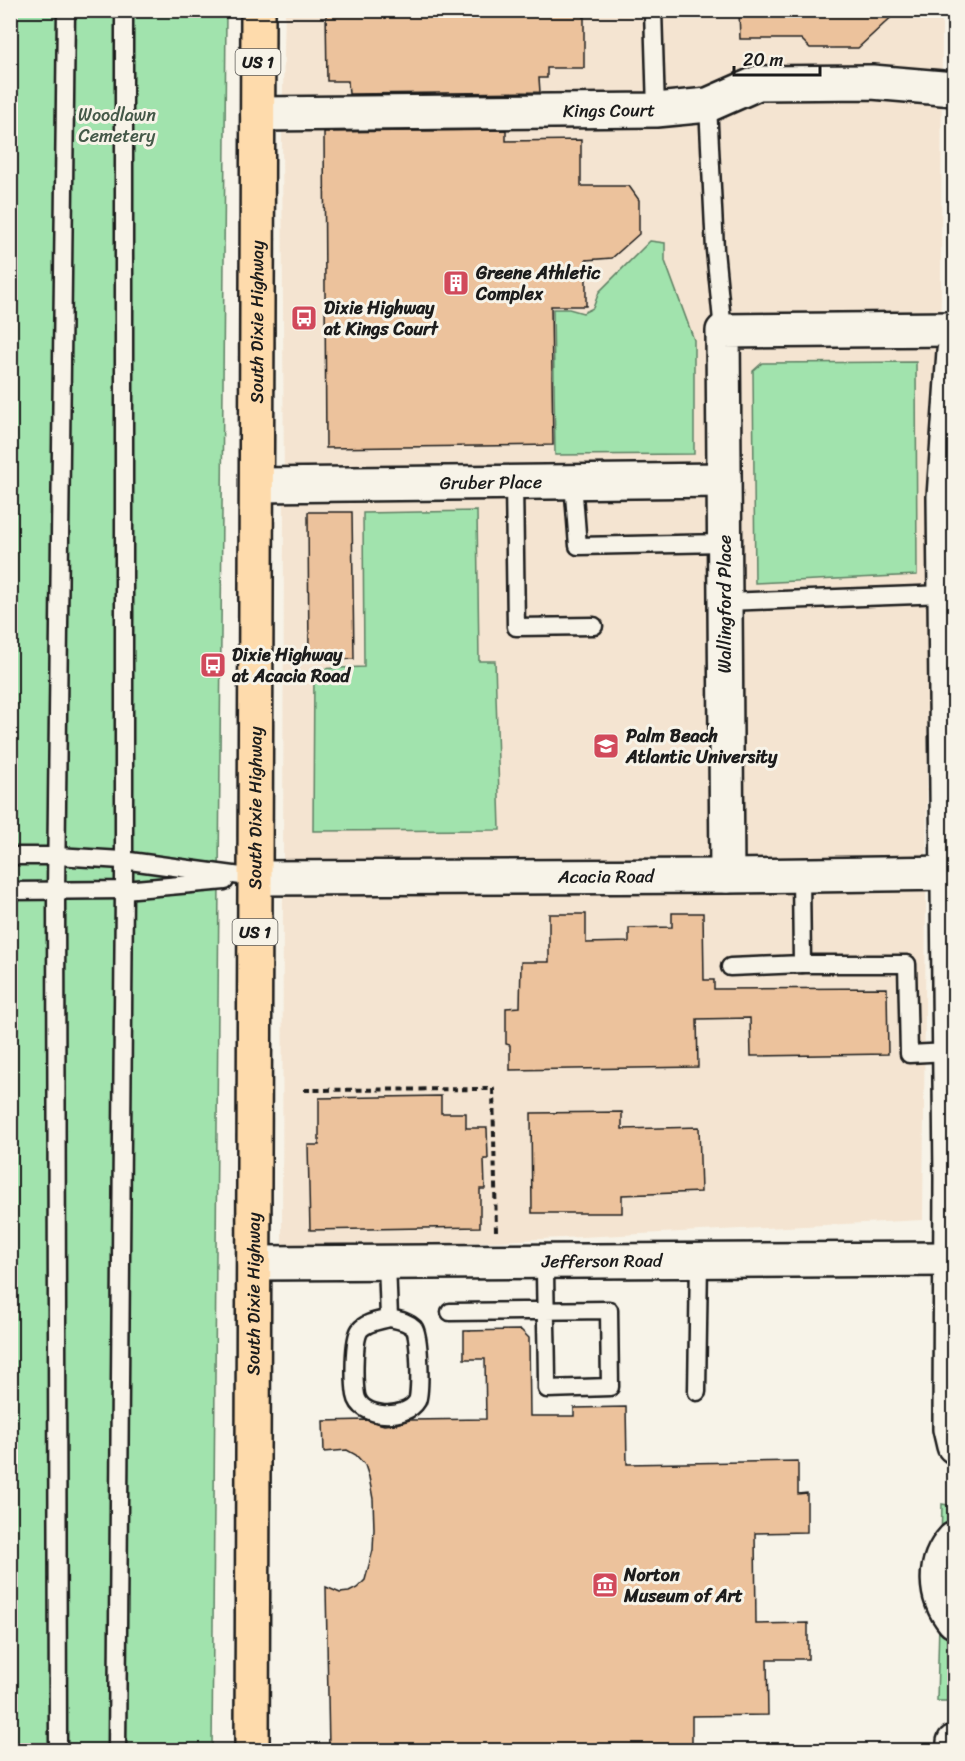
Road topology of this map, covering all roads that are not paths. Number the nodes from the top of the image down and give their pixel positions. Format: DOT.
graph roads {
  1 [pos="66,10"];
  2 [pos="124,10"];
  3 [pos="258,10"];
  4 [pos="653,10"];
  5 [pos="954,89"];
  6 [pos="708,105"];
  7 [pos="656,110"];
  8 [pos="258,114"];
  9 [pos="954,329"];
  10 [pos="723,331"];
  11 [pos="954,351"];
  12 [pos="724,480"];
  13 [pos="514,482"];
  14 [pos="573,482"];
  15 [pos="257,484"];
  16 [pos="949,497"];
  17 [pos="724,543"];
  18 [pos="945,594"];
  19 [pos="725,602"];
  20 [pos="594,626"];
  21 [pos="10,856"];
  22 [pos="57,856"];
  23 [pos="122,860"];
  24 [pos="951,873"];
  25 [pos="801,875"];
  26 [pos="727,876"];
  27 [pos="255,878"];
  28 [pos="124,890"];
  29 [pos="10,891"];
  30 [pos="56,891"];
  31 [pos="802,964"];
  32 [pos="730,967"];
  33 [pos="949,1052"];
  34 [pos="953,1178"];
  35 [pos="951,1258"];
  36 [pos="699,1260"];
  37 [pos="545,1261"];
  38 [pos="387,1262"];
  39 [pos="254,1263"];
  40 [pos="546,1310"];
  41 [pos="450,1312"];
  42 [pos="389,1318"];
  43 [pos="697,1392"];
  44 [pos="954,1446"];
  45 [pos="952,1536"];
  46 [pos="954,1621"];
  47 [pos="954,1742"];
  48 [pos="58,1750"];
  49 [pos="117,1750"];
  50 [pos="252,1750"];
  51 [pos="954,1750"];
  1 -- 22 [label="lane"];
  2 -- 23 [label="lane"];
  3 -- 8 [label="main road, South Dixie Highway / US 1"];
  4 -- 7 [label="lane"];
  5 -- 6 [label="street, Kings Court"];
  6 -- 7 [label="street, Kings Court"];
  6 -- 10 [label="lane"];
  7 -- 8 [label="street, Kings Court"];
  8 -- 15 [label="main road, South Dixie Highway / US 1"];
  9 -- 10 [label="street"];
  10 -- 12 [label="street, Wallingford Place"];
  11 -- 16 [label="street"];
  12 -- 14 [label="street, Gruber Place"];
  12 -- 17 [label="street, Wallingford Place"];
  13 -- 14 [label="street, Gruber Place"];
  13 -- 15 [label="street, Gruber Place"];
  13 -- 20 [label="lane"];
  14 -- 17 [label="lane"];
  15 -- 27 [label="main road, South Dixie Highway / US 1"];
  16 -- 18 [label="street"];
  17 -- 19 [label="street, Wallingford Place"];
  18 -- 19 [label="lane"];
  18 -- 24 [label="street"];
  19 -- 26 [label="street, Wallingford Place"];
  21 -- 22 [label="lane"];
  22 -- 23 [label="lane"];
  22 -- 30 [label="lane"];
  23 -- 27 [label="lane"];
  23 -- 28 [label="lane"];
  24 -- 25 [label="street, Acacia Road"];
  24 -- 33 [label="street"];
  25 -- 26 [label="street, Acacia Road"];
  25 -- 31 [label="lane"];
  26 -- 27 [label="street, Acacia Road"];
  27 -- 28 [label="lane"];
  27 -- 39 [label="main road, South Dixie Highway / US 1"];
  28 -- 30 [label="lane"];
  28 -- 49 [label="lane"];
  29 -- 30 [label="lane"];
  30 -- 48 [label="lane"];
  31 -- 32 [label="lane"];
  31 -- 33 [label="lane"];
  33 -- 34 [label="street"];
  34 -- 35 [label="street"];
  35 -- 36 [label="street, Jefferson Road"];
  35 -- 44 [label="street"];
  36 -- 37 [label="street, Jefferson Road"];
  36 -- 43 [label="lane"];
  37 -- 38 [label="street, Jefferson Road"];
  37 -- 40 [label="lane"];
  38 -- 39 [label="street, Jefferson Road"];
  38 -- 42 [label="lane"];
  39 -- 50 [label="main road, South Dixie Highway / US 1"];
  40 -- 40 [label="lane"];
  40 -- 41 [label="lane"];
  42 -- 42 [label="lane"];
  45 -- 46 [label="street"];
  47 -- 51 [label="street"];
}
